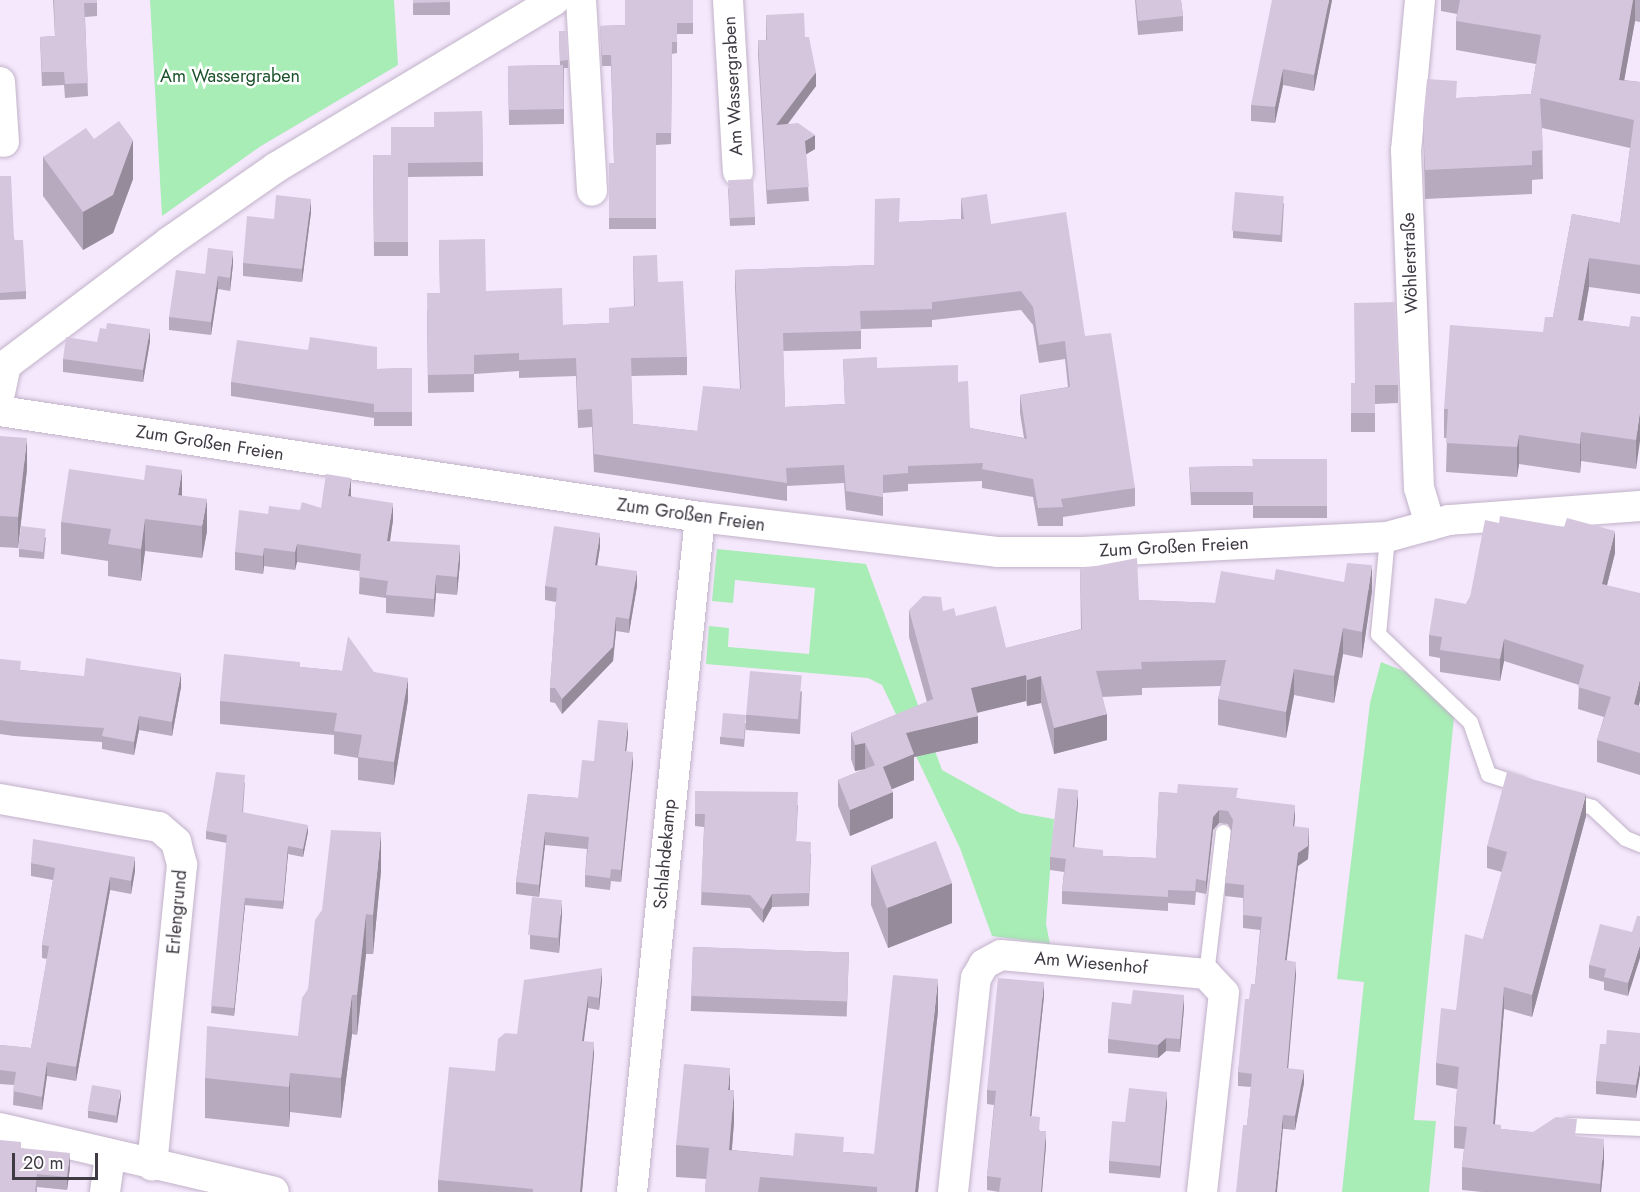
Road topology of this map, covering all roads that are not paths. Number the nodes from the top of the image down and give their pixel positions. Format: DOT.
graph roads {
  1 [pos="555,0"];
  2 [pos="581,0"];
  3 [pos="728,0"];
  4 [pos="1420,0"];
  5 [pos="0,82"];
  6 [pos="4,142"];
  7 [pos="738,172"];
  8 [pos="592,191"];
  9 [pos="0,393"];
  10 [pos="0,411"];
  11 [pos="1640,506"];
  12 [pos="700,517"];
  13 [pos="1430,525"];
  14 [pos="1387,537"];
  15 [pos="0,799"];
  16 [pos="1223,832"];
  17 [pos="1640,844"];
  18 [pos="1206,974"];
  19 [pos="1568,1125"];
  20 [pos="0,1128"];
  21 [pos="1640,1128"];
  22 [pos="110,1156"];
  23 [pos="152,1166"];
  24 [pos="105,1192"];
  25 [pos="274,1192"];
  26 [pos="632,1192"];
  27 [pos="952,1192"];
  28 [pos="1202,1192"];
  1 -- 9 [label="street"];
  2 -- 8 [label="street"];
  3 -- 7 [label="street, Am Wassergraben"];
  4 -- 13 [label="street, Wöhlerstraße"];
  5 -- 6 [label="street"];
  10 -- 12 [label="street, Zum Großen Freien"];
  11 -- 13 [label="street, Zum Großen Freien"];
  12 -- 14 [label="street, Zum Großen Freien"];
  12 -- 26 [label="street, Schlahdekamp"];
  13 -- 14 [label="street, Zum Großen Freien"];
  14 -- 17 [label="lane"];
  15 -- 23 [label="street, Erlengrund"];
  16 -- 18 [label="lane"];
  18 -- 27 [label="street, Am Wiesenhof"];
  18 -- 28 [label="street"];
  19 -- 21 [label="lane"];
  20 -- 22 [label="street"];
  22 -- 23 [label="street"];
  22 -- 24 [label="street"];
  23 -- 25 [label="street"];
}
